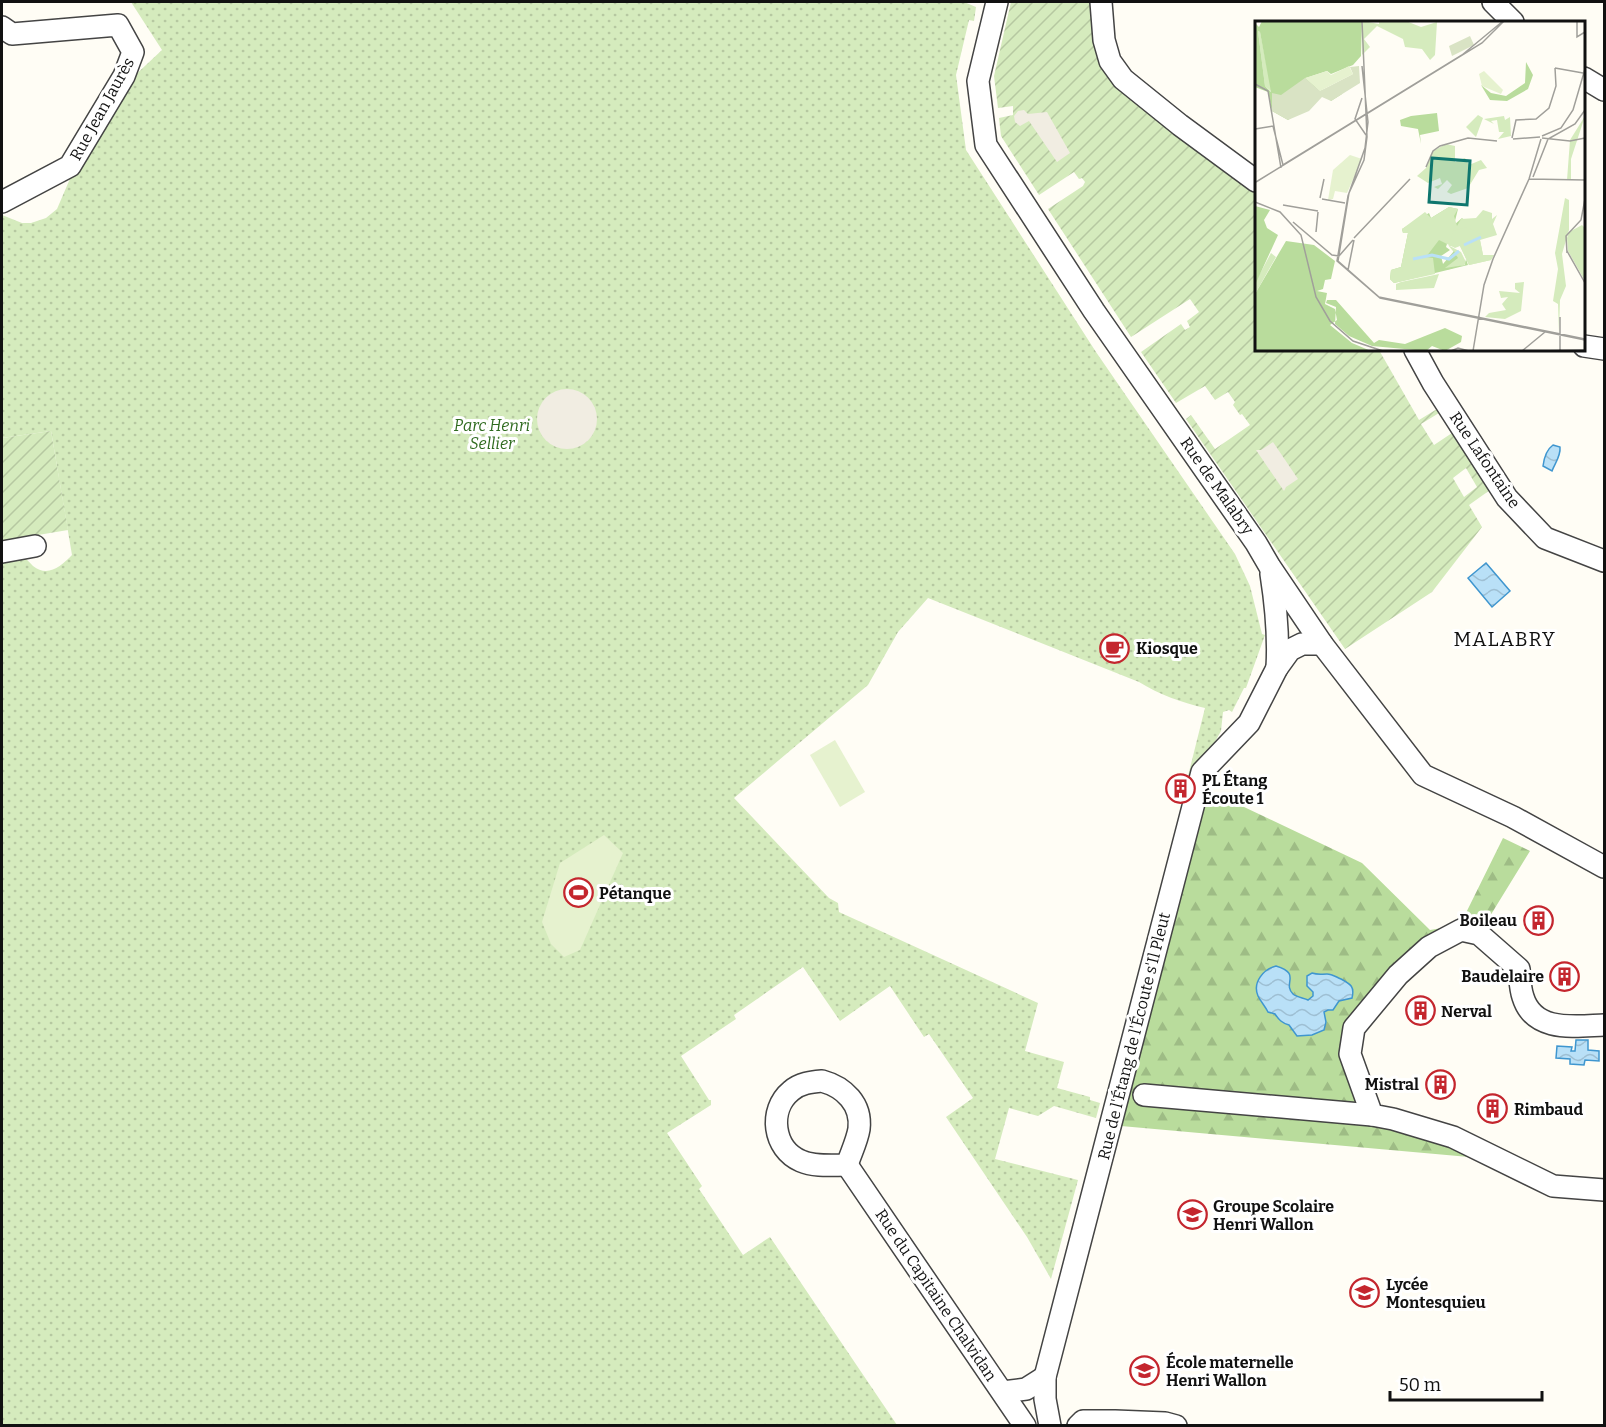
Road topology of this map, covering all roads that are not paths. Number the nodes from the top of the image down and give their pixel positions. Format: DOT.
graph roads {
  1 [pos="997,2"];
  2 [pos="1101,2"];
  3 [pos="1493,2"];
  4 [pos="1512,21"];
  5 [pos="2,27"];
  6 [pos="1585,79"];
  7 [pos="1605,90"];
  8 [pos="1255,180"];
  9 [pos="2,202"];
  10 [pos="1585,346"];
  11 [pos="1605,349"];
  12 [pos="1416,351"];
  13 [pos="35,546"];
  14 [pos="2,552"];
  15 [pos="1605,561"];
  16 [pos="1270,567"];
  17 [pos="1322,644"];
  18 [pos="1277,668"];
  19 [pos="1605,867"];
  20 [pos="1605,1025"];
  21 [pos="1143,1095"];
  22 [pos="1372,1115"];
  23 [pos="847,1165"];
  24 [pos="1605,1190"];
  25 [pos="1045,1377"];
  26 [pos="1003,1392"];
  27 [pos="1025,1425"];
  28 [pos="1050,1425"];
  29 [pos="1078,1425"];
  30 [pos="1176,1425"];
  1 -- 16 [label="street, Rue de Malabry"];
  2 -- 8 [label="street"];
  3 -- 4 [label="street"];
  5 -- 9 [label="street, Rue Jean Jaurès"];
  6 -- 7 [label="street"];
  10 -- 11 [label="street"];
  12 -- 15 [label="street, Rue Lafontaine"];
  13 -- 14 [label="street"];
  16 -- 17 [label="street, Rue de Malabry"];
  16 -- 18 [label="street, Rue de l'Étang de l'Écoute s'Il Pleut"];
  17 -- 18 [label="street, Rue de l'Étang de l'Écoute s'Il Pleut"];
  17 -- 19 [label="street, Rue de Malabry"];
  18 -- 25 [label="street, Rue de l'Étang de l'Écoute s'Il Pleut"];
  20 -- 22 [label="street"];
  21 -- 22 [label="street"];
  22 -- 24 [label="street"];
  23 -- 23 [label="street"];
  23 -- 26 [label="street, Rue du Capitaine Chalvidan"];
  25 -- 26 [label="street"];
  25 -- 28 [label="street, Rue de l'Étang de l'Écoute s'Il Pleut"];
  26 -- 27 [label="street, Rue du Capitaine Chalvidan"];
  29 -- 30 [label="street"];
}
